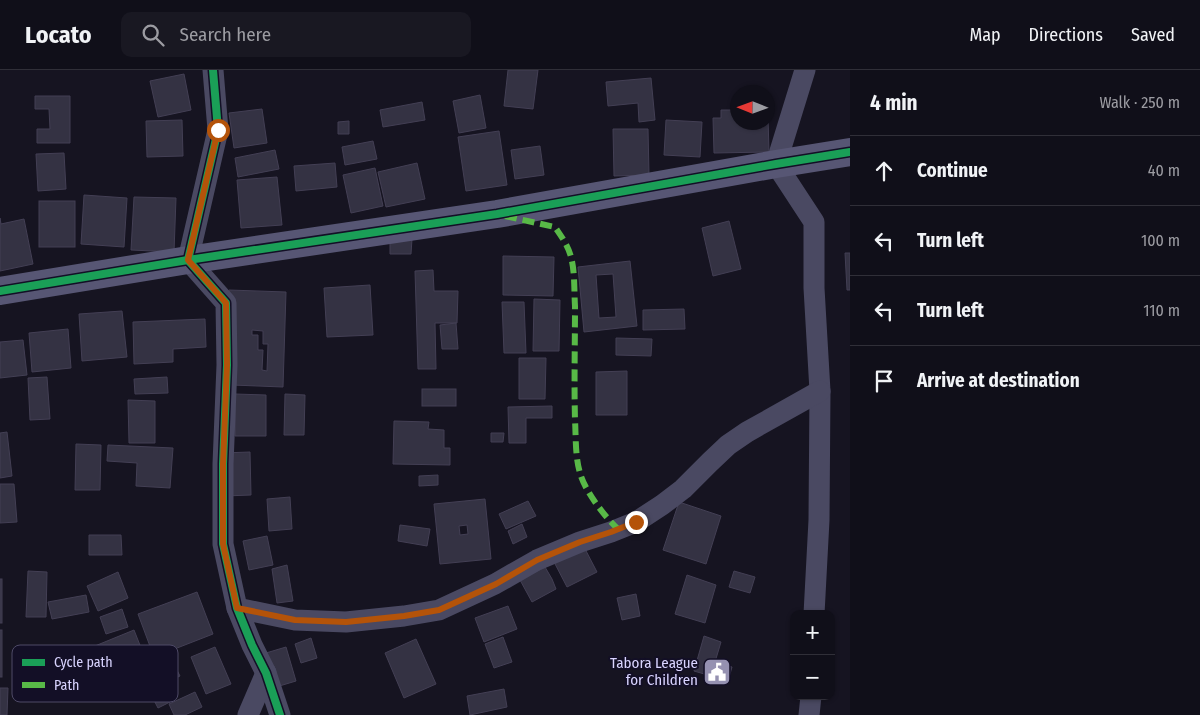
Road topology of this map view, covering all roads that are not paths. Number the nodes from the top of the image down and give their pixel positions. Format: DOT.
graph roads {
  1 [pos="214,70"];
  2 [pos="805,70"];
  3 [pos="850,152"];
  4 [pos="776,164"];
  5 [pos="188,260"];
  6 [pos="0,291"];
  7 [pos="820,391"];
  8 [pos="237,608"];
  9 [pos="814,610"];
  10 [pos="266,673"];
  11 [pos="811,700"];
  12 [pos="248,715"];
  13 [pos="280,715"];
  14 [pos="809,715"];
  1 -- 5 [label="street"];
  2 -- 4 [label="street"];
  3 -- 4 [label="street"];
  4 -- 5 [label="street"];
  4 -- 7 [label="street"];
  5 -- 6 [label="street"];
  5 -- 8 [label="street"];
  7 -- 8 [label="street"];
  7 -- 9 [label="street"];
  8 -- 10 [label="street"];
  10 -- 12 [label="street"];
  10 -- 13 [label="street"];
  11 -- 14 [label="street"];
}
